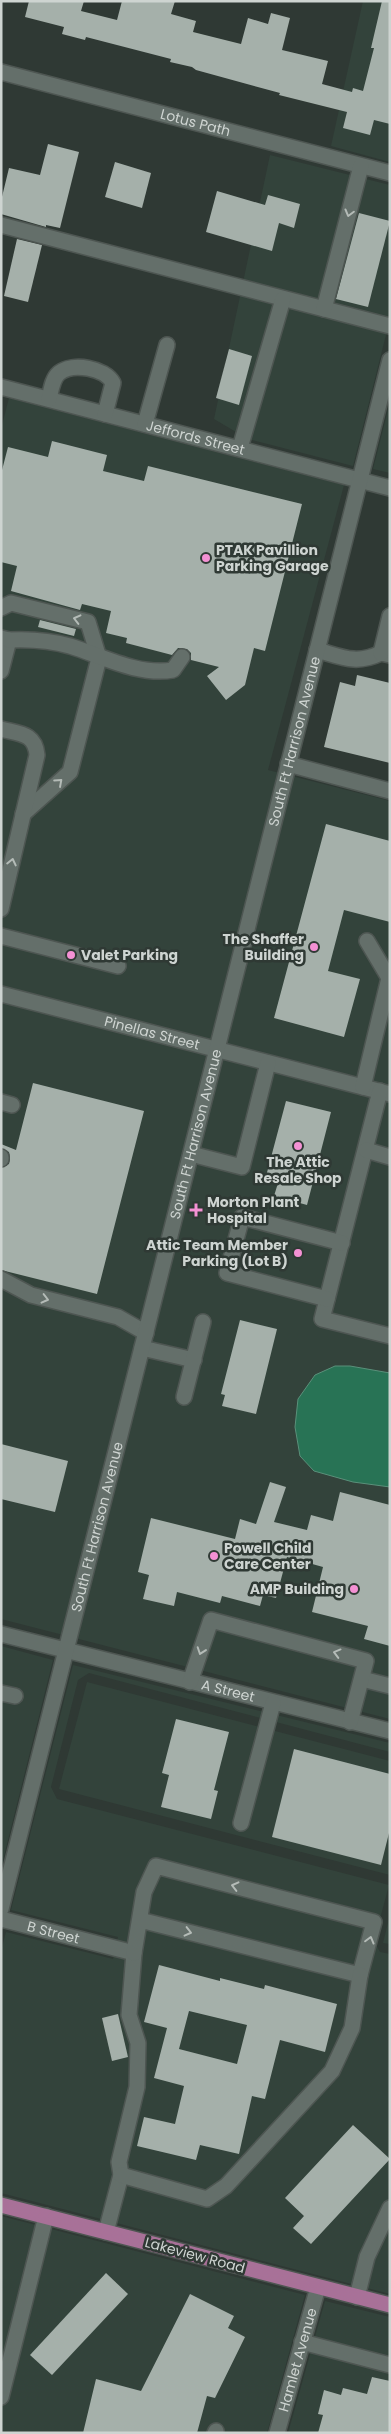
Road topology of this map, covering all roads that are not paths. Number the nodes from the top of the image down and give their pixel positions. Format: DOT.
graph roads {
  1 [pos="1,72"];
  2 [pos="362,166"];
  3 [pos="390,173"];
  4 [pos="1,225"];
  5 [pos="283,299"];
  6 [pos="324,309"];
  7 [pos="390,326"];
  8 [pos="167,345"];
  9 [pos="390,360"];
  10 [pos="1,387"];
  11 [pos="49,399"];
  12 [pos="105,414"];
  13 [pos="145,424"];
  14 [pos="240,448"];
  15 [pos="360,480"];
  16 [pos="390,488"];
  17 [pos="1,608"];
  18 [pos="390,616"];
  19 [pos="5,639"];
  20 [pos="317,650"];
  21 [pos="385,654"];
  22 [pos="99,658"];
  23 [pos="182,658"];
  24 [pos="1,671"];
  25 [pos="1,729"];
  26 [pos="288,764"];
  27 [pos="390,791"];
  28 [pos="24,814"];
  29 [pos="1,909"];
  30 [pos="1,936"];
  31 [pos="368,941"];
  32 [pos="118,966"];
  33 [pos="1,994"];
  34 [pos="217,1050"];
  35 [pos="268,1063"];
  36 [pos="363,1087"];
  37 [pos="385,1093"];
  38 [pos="366,1150"];
  39 [pos="191,1154"];
  40 [pos="390,1156"];
  41 [pos="342,1243"];
  42 [pos="1,1280"];
  43 [pos="327,1299"];
  44 [pos="203,1322"];
  45 [pos="390,1336"];
  46 [pos="144,1340"];
  47 [pos="194,1360"];
  48 [pos="184,1397"];
  49 [pos="1,1634"];
  50 [pos="66,1651"];
  51 [pos="362,1679"];
  52 [pos="190,1682"];
  53 [pos="390,1686"];
  54 [pos="273,1703"];
  55 [pos="350,1722"];
  56 [pos="390,1731"];
  57 [pos="241,1823"];
  58 [pos="1,1909"];
  59 [pos="1,1919"];
  60 [pos="140,1920"];
  61 [pos="134,1953"];
  62 [pos="360,1975"];
  63 [pos="121,2176"];
  64 [pos="1,2205"];
  65 [pos="390,2208"];
  66 [pos="46,2216"];
  67 [pos="106,2232"];
  68 [pos="318,2287"];
  69 [pos="356,2297"];
  70 [pos="390,2305"];
  71 [pos="302,2342"];
  72 [pos="390,2365"];
  73 [pos="1,2397"];
  74 [pos="277,2433"];
  1 -- 2 [label="street, Lotus Path"];
  2 -- 3 [label="street, Lotus Path"];
  2 -- 6 [label="street, one-way"];
  4 -- 5 [label="street"];
  5 -- 6 [label="street"];
  5 -- 14 [label="street"];
  6 -- 7 [label="street"];
  8 -- 13 [label="street"];
  9 -- 15 [label="street, South Ft Harrison Avenue"];
  10 -- 11 [label="street, Jeffords Street"];
  11 -- 12 [label="street, Jeffords Street"];
  11 -- 12 [label="street"];
  12 -- 13 [label="street, Jeffords Street"];
  13 -- 14 [label="street, Jeffords Street"];
  14 -- 15 [label="street, Jeffords Street"];
  15 -- 16 [label="street, Jeffords Street"];
  15 -- 20 [label="street, South Ft Harrison Avenue"];
  22 -- 17 [label="street, one-way"];
  18 -- 21 [label="street"];
  19 -- 22 [label="street"];
  19 -- 24 [label="street"];
  20 -- 21 [label="street"];
  20 -- 26 [label="street, South Ft Harrison Avenue"];
  22 -- 23 [label="street"];
  28 -- 22 [label="street, one-way"];
  25 -- 28 [label="street"];
  26 -- 27 [label="street"];
  26 -- 34 [label="street, South Ft Harrison Avenue"];
  29 -- 28 [label="street, one-way"];
  30 -- 32 [label="street"];
  31 -- 36 [label="street"];
  33 -- 34 [label="street, Pinellas Street"];
  34 -- 35 [label="street, Pinellas Street"];
  34 -- 39 [label="street, South Ft Harrison Avenue"];
  35 -- 36 [label="street, Pinellas Street"];
  35 -- 39 [label="street"];
  36 -- 37 [label="street, Pinellas Street"];
  37 -- 38 [label="street"];
  38 -- 40 [label="street"];
  38 -- 41 [label="street"];
  39 -- 46 [label="street, South Ft Harrison Avenue"];
  41 -- 43 [label="street"];
  41 -- 43 [label="street"];
  42 -- 46 [label="street, one-way"];
  43 -- 45 [label="street"];
  44 -- 47 [label="street"];
  46 -- 47 [label="street"];
  46 -- 50 [label="street, South Ft Harrison Avenue"];
  47 -- 48 [label="street"];
  49 -- 50 [label="street, A Street"];
  50 -- 52 [label="street, A Street"];
  50 -- 58 [label="street, South Ft Harrison Avenue"];
  51 -- 52 [label="street, one-way"];
  51 -- 53 [label="street"];
  51 -- 55 [label="street"];
  52 -- 54 [label="street, A Street"];
  54 -- 55 [label="street, A Street"];
  54 -- 57 [label="street"];
  55 -- 56 [label="street, A Street"];
  59 -- 61 [label="street, B Street"];
  60 -- 61 [label="street"];
  60 -- 62 [label="street, one-way"];
  62 -- 60 [label="street, one-way"];
  61 -- 63 [label="street"];
  62 -- 63 [label="street"];
  63 -- 67 [label="street"];
  64 -- 66 [label="main road, Lakeview Road"];
  65 -- 69 [label="street"];
  66 -- 67 [label="main road, Lakeview Road"];
  66 -- 73 [label="street"];
  67 -- 68 [label="main road, Lakeview Road"];
  68 -- 69 [label="main road, Lakeview Road"];
  68 -- 71 [label="street, Hamlet Avenue"];
  69 -- 70 [label="main road, Lakeview Road"];
  71 -- 72 [label="street"];
  71 -- 74 [label="street, Hamlet Avenue"];
}
